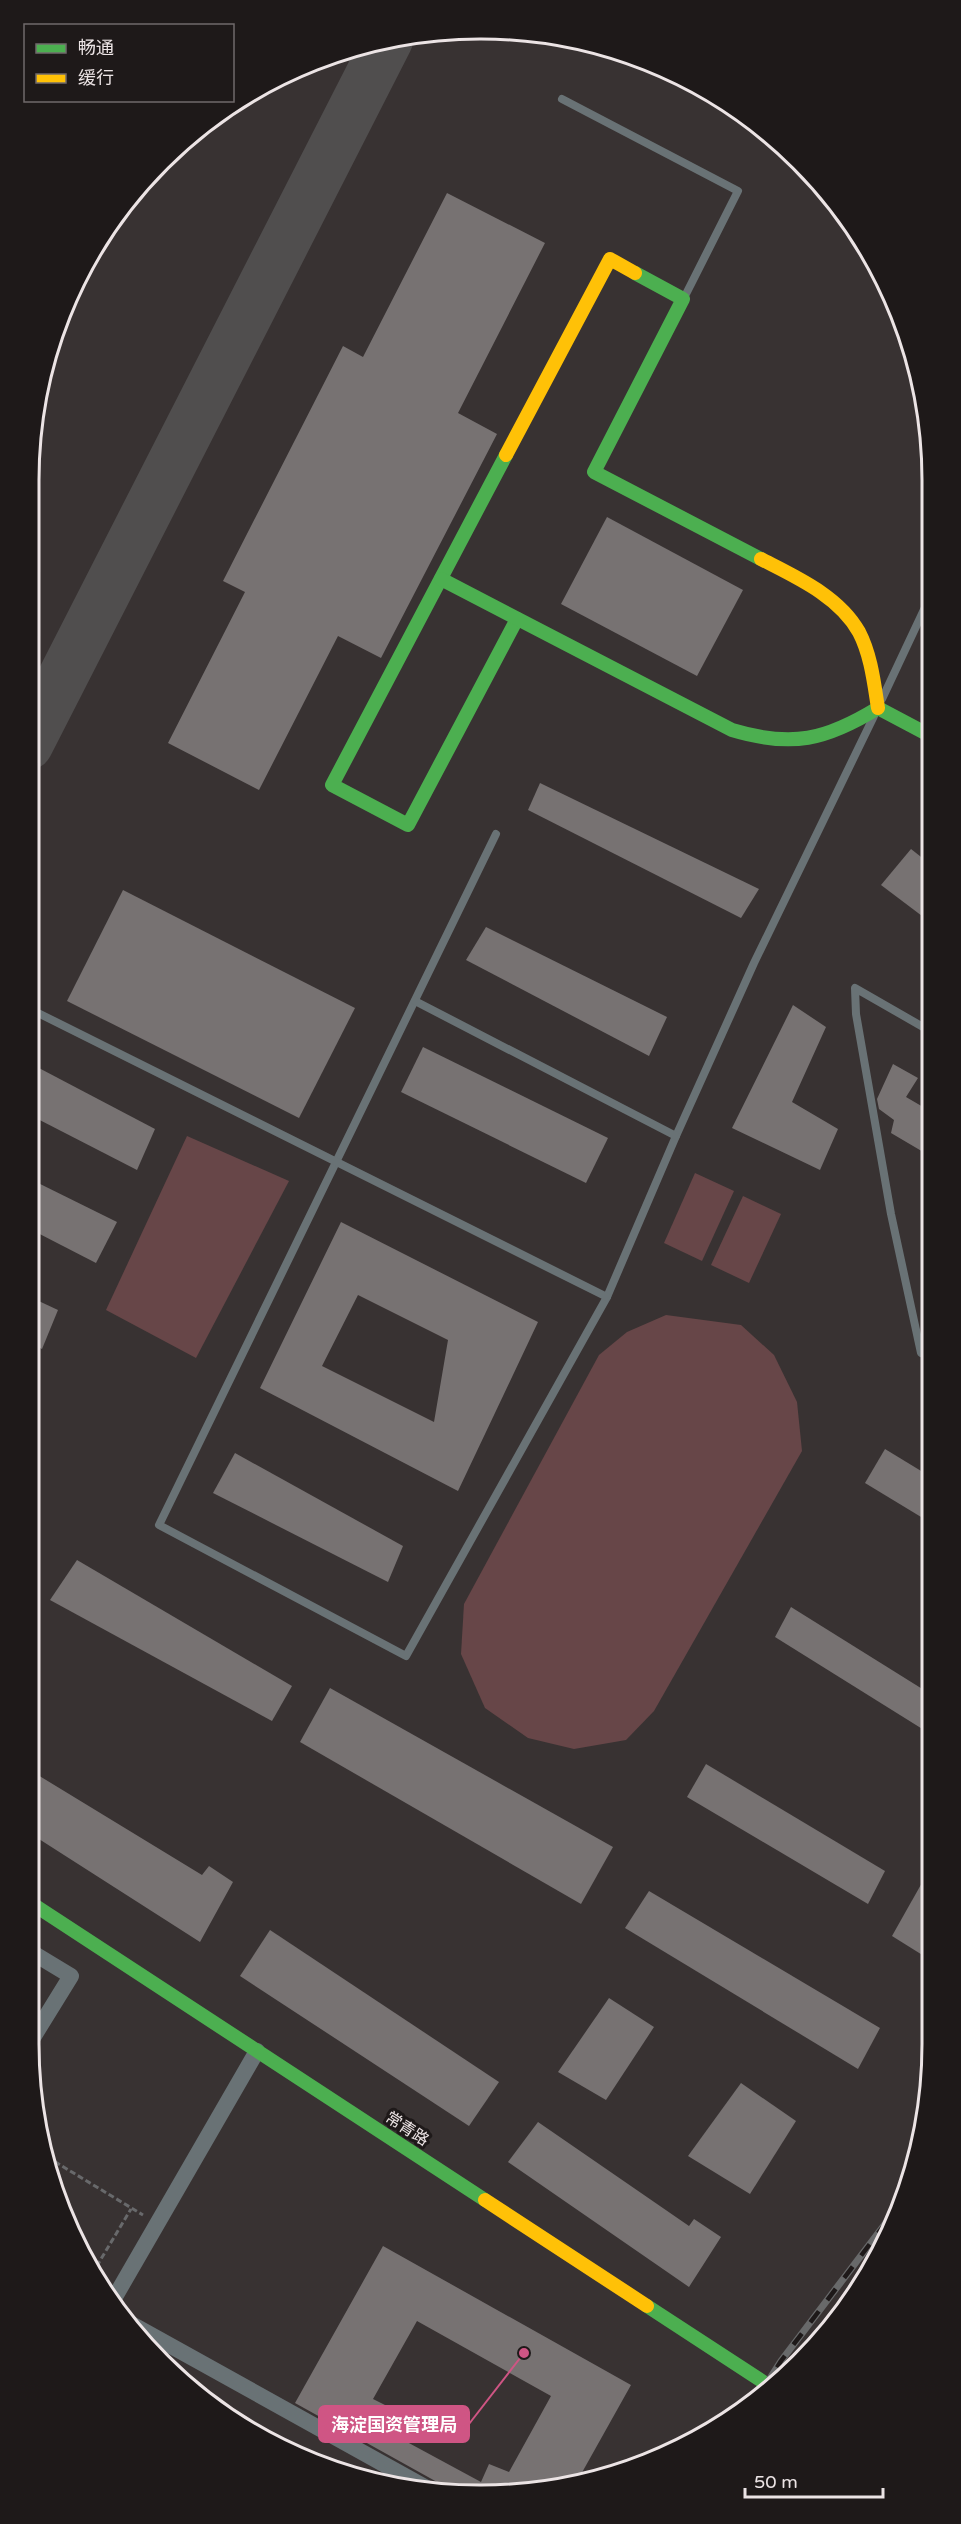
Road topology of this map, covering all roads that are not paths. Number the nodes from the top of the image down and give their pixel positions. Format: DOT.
graph roads {
  1 [pos="562,99"];
  2 [pos="683,298"];
  3 [pos="441,579"];
  4 [pos="922,614"];
  5 [pos="517,619"];
  6 [pos="878,708"];
  7 [pos="922,731"];
  8 [pos="496,834"];
  9 [pos="416,1000"];
  10 [pos="39,1013"];
  11 [pos="922,1026"];
  12 [pos="676,1136"];
  13 [pos="337,1162"];
  14 [pos="607,1297"];
  15 [pos="922,1354"];
  16 [pos="39,1908"];
  17 [pos="39,1957"];
  18 [pos="39,2027"];
  19 [pos="257,2050"];
  20 [pos="117,2294"];
  21 [pos="147,2333"];
  22 [pos="763,2382"];
  23 [pos="411,2479"];
  1 -- 2 [label="lane"];
  2 -- 3 [label="street"];
  2 -- 6 [label="street"];
  3 -- 5 [label="street"];
  3 -- 5 [label="street"];
  4 -- 6 [label="lane"];
  5 -- 6 [label="street"];
  6 -- 7 [label="street"];
  6 -- 12 [label="lane"];
  8 -- 9 [label="lane"];
  9 -- 12 [label="lane"];
  9 -- 13 [label="lane"];
  10 -- 13 [label="lane"];
  11 -- 15 [label="lane"];
  12 -- 14 [label="lane"];
  13 -- 14 [label="lane"];
  13 -- 14 [label="lane"];
  16 -- 19 [label="street, 常青路"];
  17 -- 18 [label="street"];
  19 -- 20 [label="street"];
  19 -- 22 [label="street, 常青路"];
  21 -- 23 [label="street"];
}
